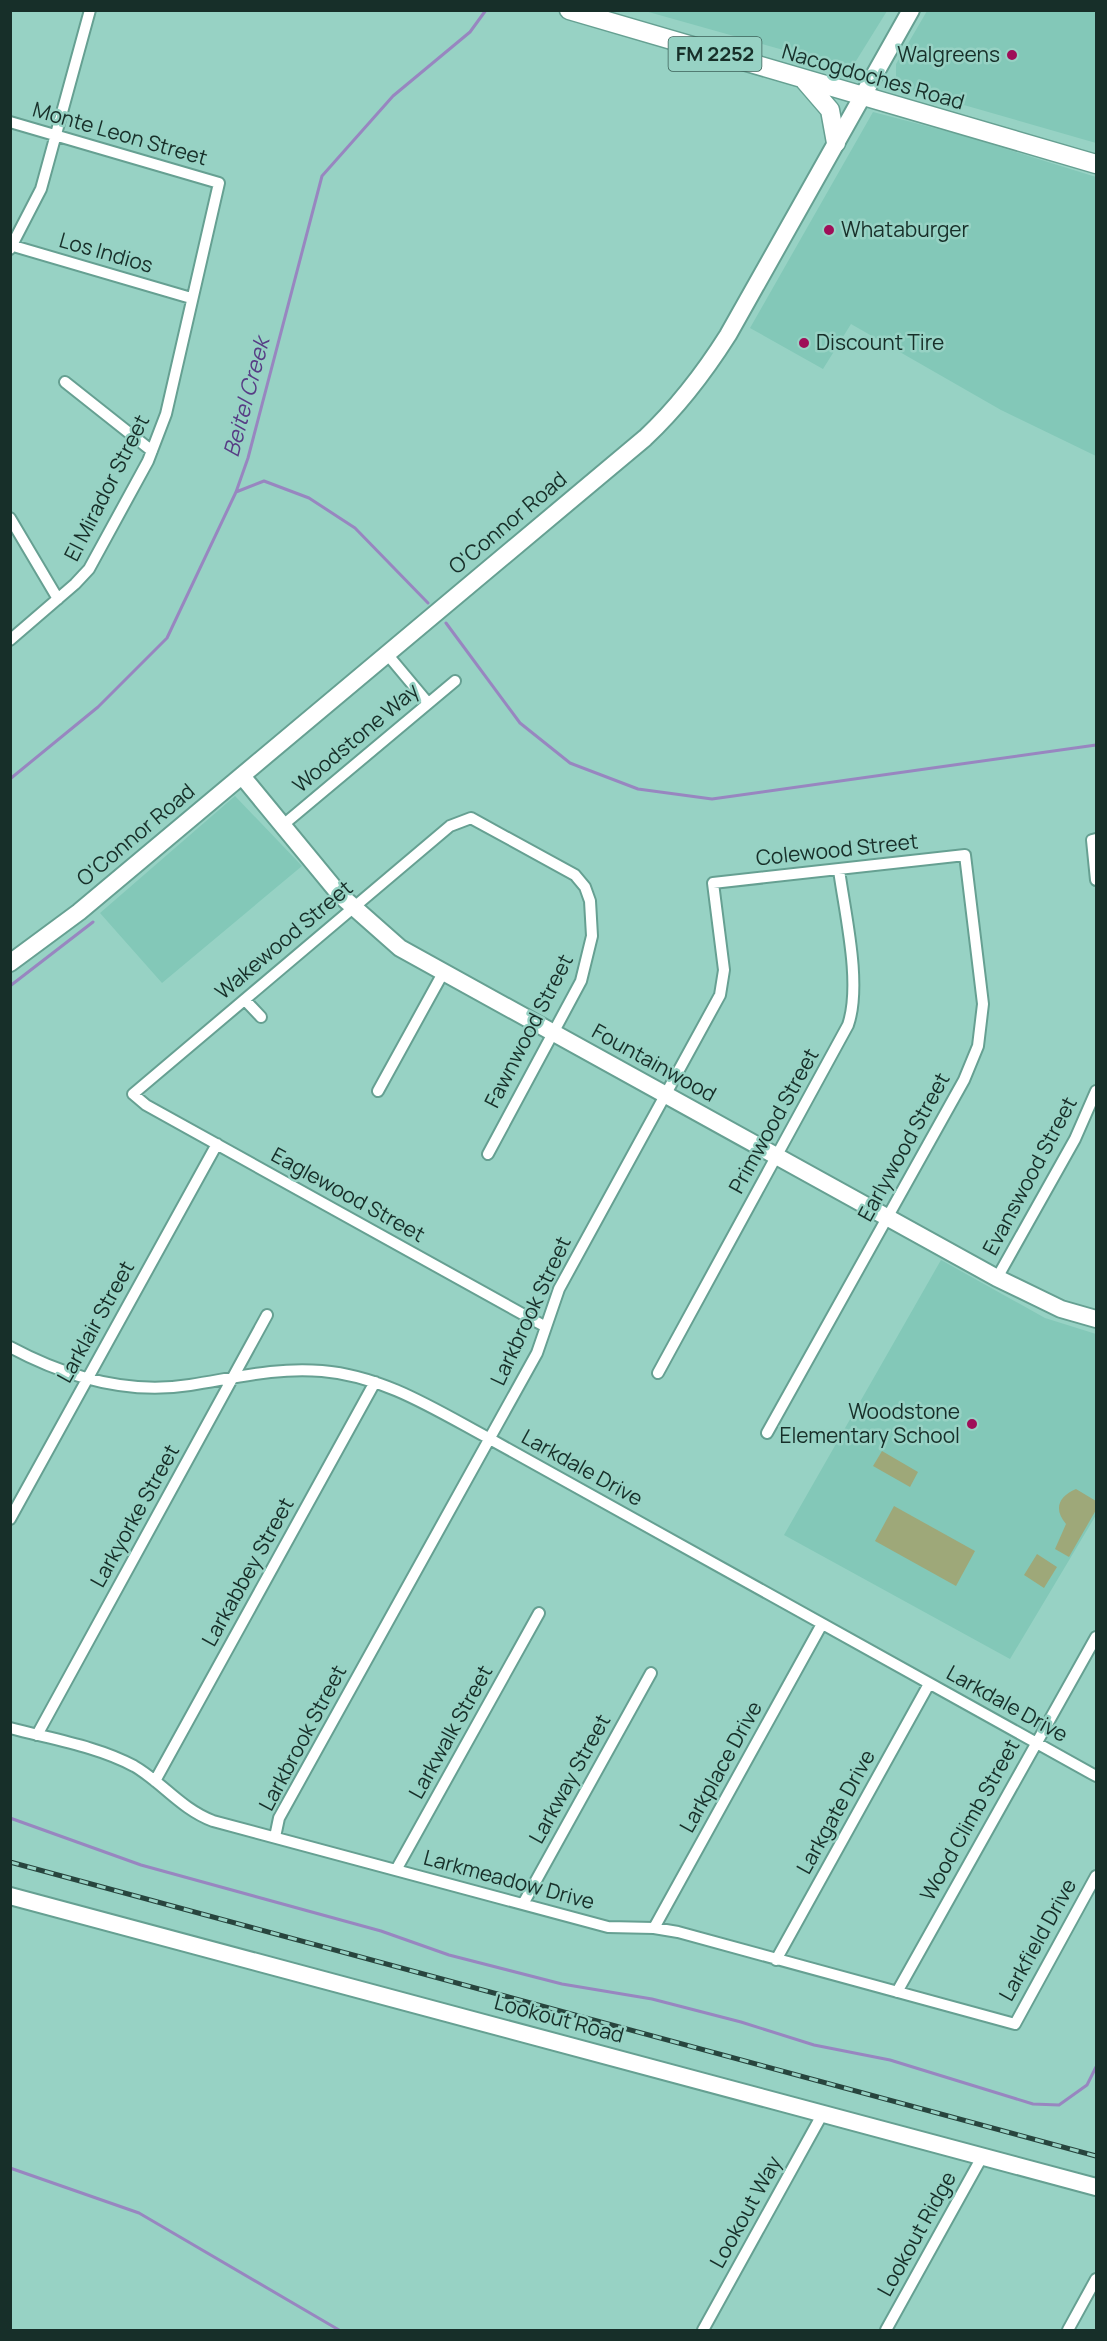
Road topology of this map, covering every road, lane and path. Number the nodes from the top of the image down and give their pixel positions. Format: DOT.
graph roads {
  1 [pos="90,10"];
  2 [pos="569,10"];
  3 [pos="911,10"];
  4 [pos="804,80"];
  5 [pos="862,97"];
  6 [pos="10,122"];
  7 [pos="57,136"];
  8 [pos="836,143"];
  9 [pos="1096,164"];
  10 [pos="219,183"];
  11 [pos="11,247"];
  12 [pos="191,298"];
  13 [pos="65,382"];
  14 [pos="152,451"];
  15 [pos="10,518"];
  16 [pos="58,599"];
  17 [pos="10,640"];
  18 [pos="387,654"];
  19 [pos="454,681"];
  20 [pos="428,703"];
  21 [pos="242,776"];
  22 [pos="282,825"];
  23 [pos="1094,839"];
  24 [pos="965,855"];
  25 [pos="839,870"];
  26 [pos="1096,880"];
  27 [pos="713,883"];
  28 [pos="585,887"];
  29 [pos="353,908"];
  30 [pos="10,963"];
  31 [pos="443,973"];
  32 [pos="245,1000"];
  33 [pos="261,1017"];
  34 [pos="554,1034"];
  35 [pos="378,1091"];
  36 [pos="1096,1091"];
  37 [pos="664,1093"];
  38 [pos="133,1094"];
  39 [pos="217,1144"];
  40 [pos="488,1154"];
  41 [pos="775,1155"];
  42 [pos="887,1217"];
  43 [pos="997,1278"];
  44 [pos="267,1315"];
  45 [pos="1096,1318"];
  46 [pos="546,1327"];
  47 [pos="10,1347"];
  48 [pos="658,1373"];
  49 [pos="233,1377"];
  50 [pos="87,1379"];
  51 [pos="375,1382"];
  52 [pos="767,1433"];
  53 [pos="490,1439"];
  54 [pos="10,1519"];
  55 [pos="539,1613"];
  56 [pos="822,1624"];
  57 [pos="1096,1637"];
  58 [pos="651,1673"];
  59 [pos="929,1684"];
  60 [pos="10,1728"];
  61 [pos="37,1735"];
  62 [pos="1036,1743"];
  63 [pos="1096,1776"];
  64 [pos="155,1781"];
  65 [pos="275,1837"];
  66 [pos="396,1870"];
  67 [pos="1096,1876"];
  68 [pos="10,1896"];
  69 [pos="523,1904"];
  70 [pos="654,1928"];
  71 [pos="776,1960"];
  72 [pos="897,1992"];
  73 [pos="1015,2024"];
  74 [pos="823,2113"];
  75 [pos="982,2157"];
  76 [pos="1096,2187"];
  77 [pos="1096,2279"];
  78 [pos="703,2331"];
  79 [pos="886,2331"];
  80 [pos="1068,2331"];
  1 -- 7 [label="street"];
  2 -- 4 [label="main road, Nacogdoches Road / FM 2252"];
  3 -- 5 [label="street, O'Connor Road"];
  4 -- 5 [label="main road, Nacogdoches Road / FM 2252"];
  4 -- 8 [label="main road"];
  5 -- 8 [label="street, O'Connor Road"];
  5 -- 9 [label="main road, Nacogdoches Road / FM 2252"];
  6 -- 7 [label="street, Monte Leon Street"];
  7 -- 10 [label="street, Monte Leon Street"];
  7 -- 11 [label="street"];
  8 -- 18 [label="street, O'Connor Road"];
  10 -- 12 [label="street, El Mirador Street"];
  11 -- 12 [label="street, Los Indios"];
  12 -- 14 [label="street, El Mirador Street"];
  13 -- 14 [label="street"];
  14 -- 16 [label="street, El Mirador Street"];
  15 -- 16 [label="street"];
  16 -- 17 [label="street, El Mirador Street"];
  18 -- 20 [label="street"];
  18 -- 21 [label="street, O'Connor Road"];
  19 -- 20 [label="street, Woodstone Way"];
  20 -- 22 [label="street, Woodstone Way"];
  21 -- 22 [label="street, Fountainwood"];
  21 -- 30 [label="street, O'Connor Road"];
  22 -- 29 [label="street, Fountainwood"];
  23 -- 26 [label="street"];
  24 -- 25 [label="street, Colewood Street"];
  24 -- 42 [label="street, Earlywood Street"];
  25 -- 27 [label="street, Colewood Street"];
  25 -- 41 [label="street, Primwood Street"];
  27 -- 37 [label="street, Larkbrook Street"];
  28 -- 29 [label="street, Wakewood Street"];
  28 -- 34 [label="street, Fawnwood Street"];
  29 -- 31 [label="street, Fountainwood"];
  29 -- 32 [label="street, Wakewood Street"];
  31 -- 34 [label="street, Fountainwood"];
  31 -- 35 [label="street"];
  32 -- 33 [label="street"];
  32 -- 38 [label="street, Wakewood Street"];
  34 -- 37 [label="street, Fountainwood"];
  34 -- 40 [label="street, Fawnwood Street"];
  36 -- 43 [label="street, Evanswood Street"];
  37 -- 41 [label="street, Fountainwood"];
  37 -- 46 [label="street, Larkbrook Street"];
  38 -- 39 [label="street, Eaglewood Street"];
  39 -- 46 [label="street, Eaglewood Street"];
  39 -- 50 [label="street, Larklair Street"];
  41 -- 42 [label="street, Fountainwood"];
  41 -- 48 [label="street, Primwood Street"];
  42 -- 43 [label="street, Fountainwood"];
  42 -- 52 [label="street, Earlywood Street"];
  43 -- 45 [label="street, Fountainwood"];
  44 -- 49 [label="street, Larkyorke Street"];
  46 -- 53 [label="street, Larkbrook Street"];
  47 -- 50 [label="street, Larkdale Drive"];
  49 -- 50 [label="street, Larkdale Drive"];
  49 -- 51 [label="street, Larkdale Drive"];
  49 -- 61 [label="street, Larkyorke Street"];
  50 -- 54 [label="street, Larklair Street"];
  51 -- 53 [label="street, Larkdale Drive"];
  51 -- 64 [label="street, Larkabbey Street"];
  53 -- 56 [label="street, Larkdale Drive"];
  53 -- 65 [label="street, Larkbrook Street"];
  55 -- 66 [label="street, Larkwalk Street"];
  56 -- 59 [label="street, Larkdale Drive"];
  56 -- 70 [label="street, Larkplace Drive"];
  57 -- 62 [label="street, Wood Climb Street"];
  58 -- 69 [label="street, Larkway Street"];
  59 -- 62 [label="street, Larkdale Drive"];
  59 -- 71 [label="street, Larkgate Drive"];
  60 -- 61 [label="street, Larkmeadow Drive"];
  61 -- 64 [label="street, Larkmeadow Drive"];
  62 -- 63 [label="street, Larkdale Drive"];
  62 -- 72 [label="street, Wood Climb Street"];
  64 -- 65 [label="street, Larkmeadow Drive"];
  65 -- 66 [label="street, Larkmeadow Drive"];
  66 -- 69 [label="street, Larkmeadow Drive"];
  67 -- 73 [label="street, Larkfield Drive"];
  68 -- 74 [label="street, Lookout Road"];
  69 -- 70 [label="street, Larkmeadow Drive"];
  70 -- 71 [label="street, Larkmeadow Drive"];
  71 -- 72 [label="street, Larkmeadow Drive"];
  72 -- 73 [label="street, Larkmeadow Drive"];
  74 -- 75 [label="street, Lookout Road"];
  74 -- 78 [label="street, Lookout Way"];
  75 -- 76 [label="street, Lookout Road"];
  75 -- 79 [label="street, Lookout Ridge"];
  77 -- 80 [label="street"];
}
